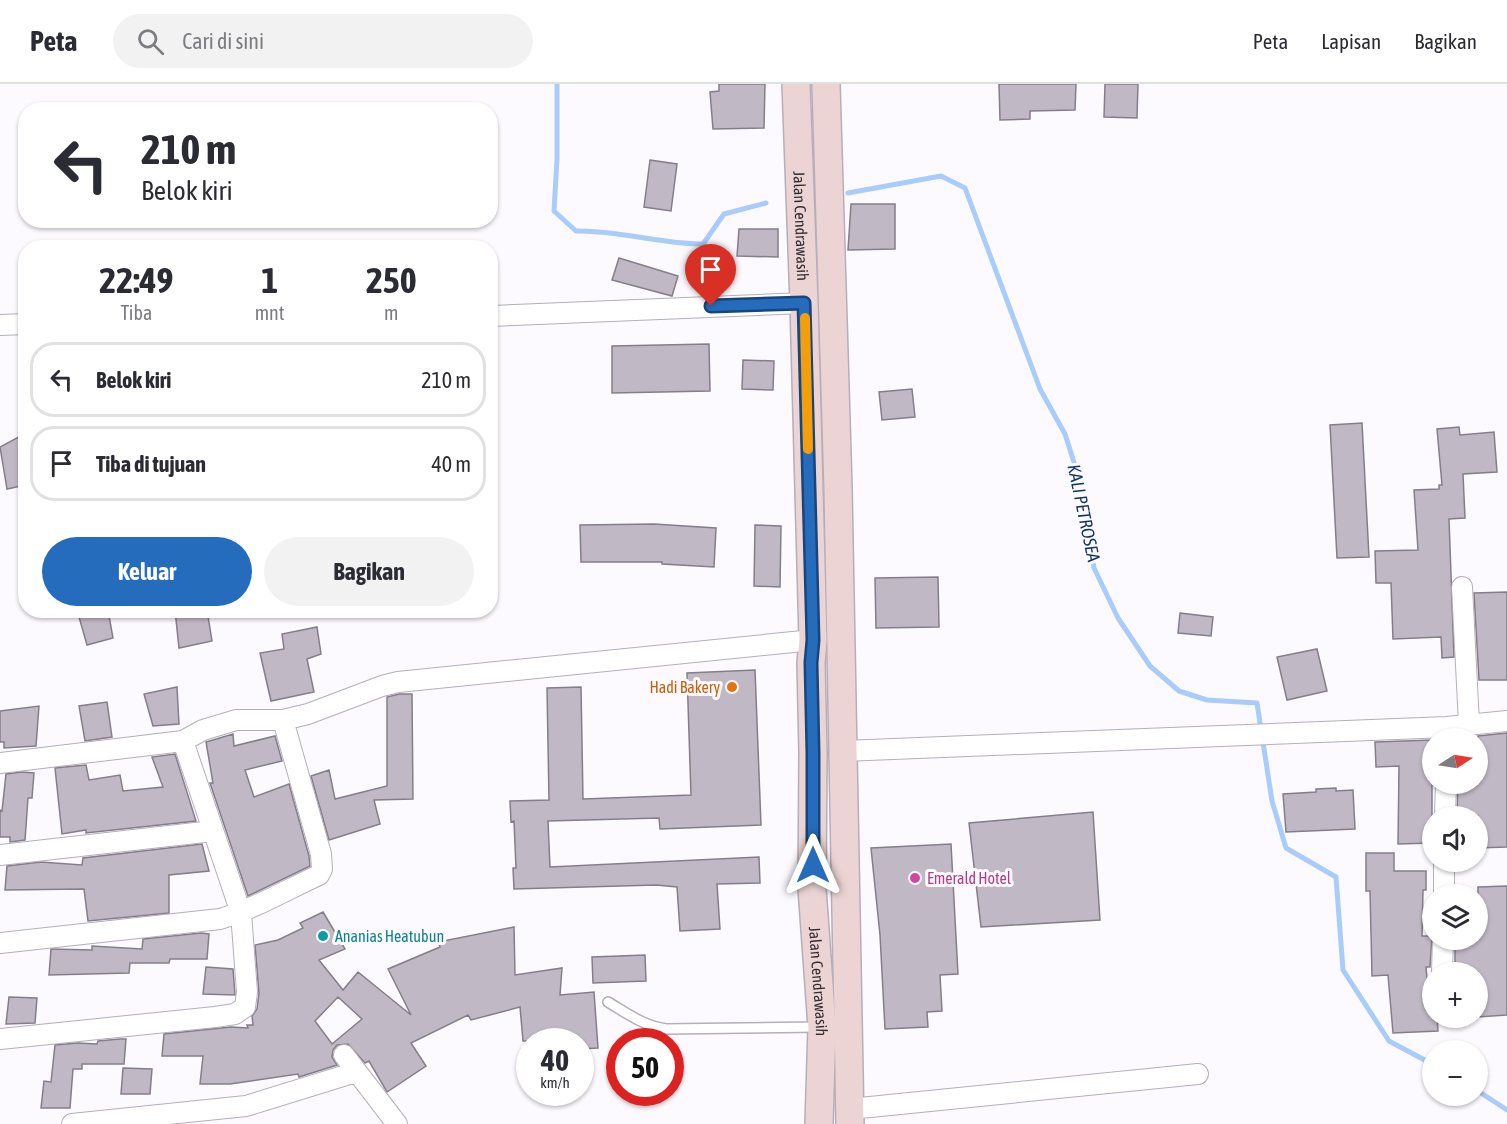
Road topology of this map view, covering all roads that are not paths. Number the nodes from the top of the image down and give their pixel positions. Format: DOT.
graph roads {
  1 [pos="796,84"];
  2 [pos="826,84"];
  3 [pos="804,303"];
  4 [pos="498,316"];
  5 [pos="18,324"];
  6 [pos="0,325"];
  7 [pos="1462,587"];
  8 [pos="813,640"];
  9 [pos="283,720"];
  10 [pos="1507,721"];
  11 [pos="1469,724"];
  12 [pos="1459,728"];
  13 [pos="1422,734"];
  14 [pos="183,741"];
  15 [pos="843,751"];
  16 [pos="0,763"];
  17 [pos="213,831"];
  18 [pos="0,855"];
  19 [pos="241,913"];
  20 [pos="0,944"];
  21 [pos="608,1002"];
  22 [pos="822,1027"];
  23 [pos="0,1039"];
  24 [pos="344,1055"];
  25 [pos="356,1072"];
  26 [pos="1198,1074"];
  27 [pos="850,1116"];
  28 [pos="97,1122"];
  29 [pos="72,1124"];
  30 [pos="398,1124"];
  31 [pos="819,1124"];
  1 -- 3 [label="main road, Jalan Cendrawasih"];
  2 -- 15 [label="main road, Jalan Cendrawasih"];
  3 -- 4 [label="street"];
  3 -- 8 [label="main road, Jalan Cendrawasih"];
  5 -- 6 [label="street"];
  7 -- 11 [label="street"];
  8 -- 9 [label="street"];
  8 -- 22 [label="main road, Jalan Cendrawasih"];
  9 -- 14 [label="street"];
  9 -- 19 [label="street"];
  10 -- 11 [label="street"];
  11 -- 12 [label="street"];
  13 -- 15 [label="street"];
  14 -- 16 [label="street"];
  14 -- 17 [label="street"];
  15 -- 27 [label="main road, Jalan Cendrawasih"];
  17 -- 18 [label="street"];
  17 -- 19 [label="street"];
  19 -- 20 [label="street"];
  19 -- 23 [label="street"];
  21 -- 22 [label="lane"];
  22 -- 31 [label="main road, Jalan Cendrawasih"];
  24 -- 25 [label="street"];
  25 -- 28 [label="street"];
  25 -- 30 [label="street"];
  26 -- 27 [label="street"];
  28 -- 29 [label="street"];
}
